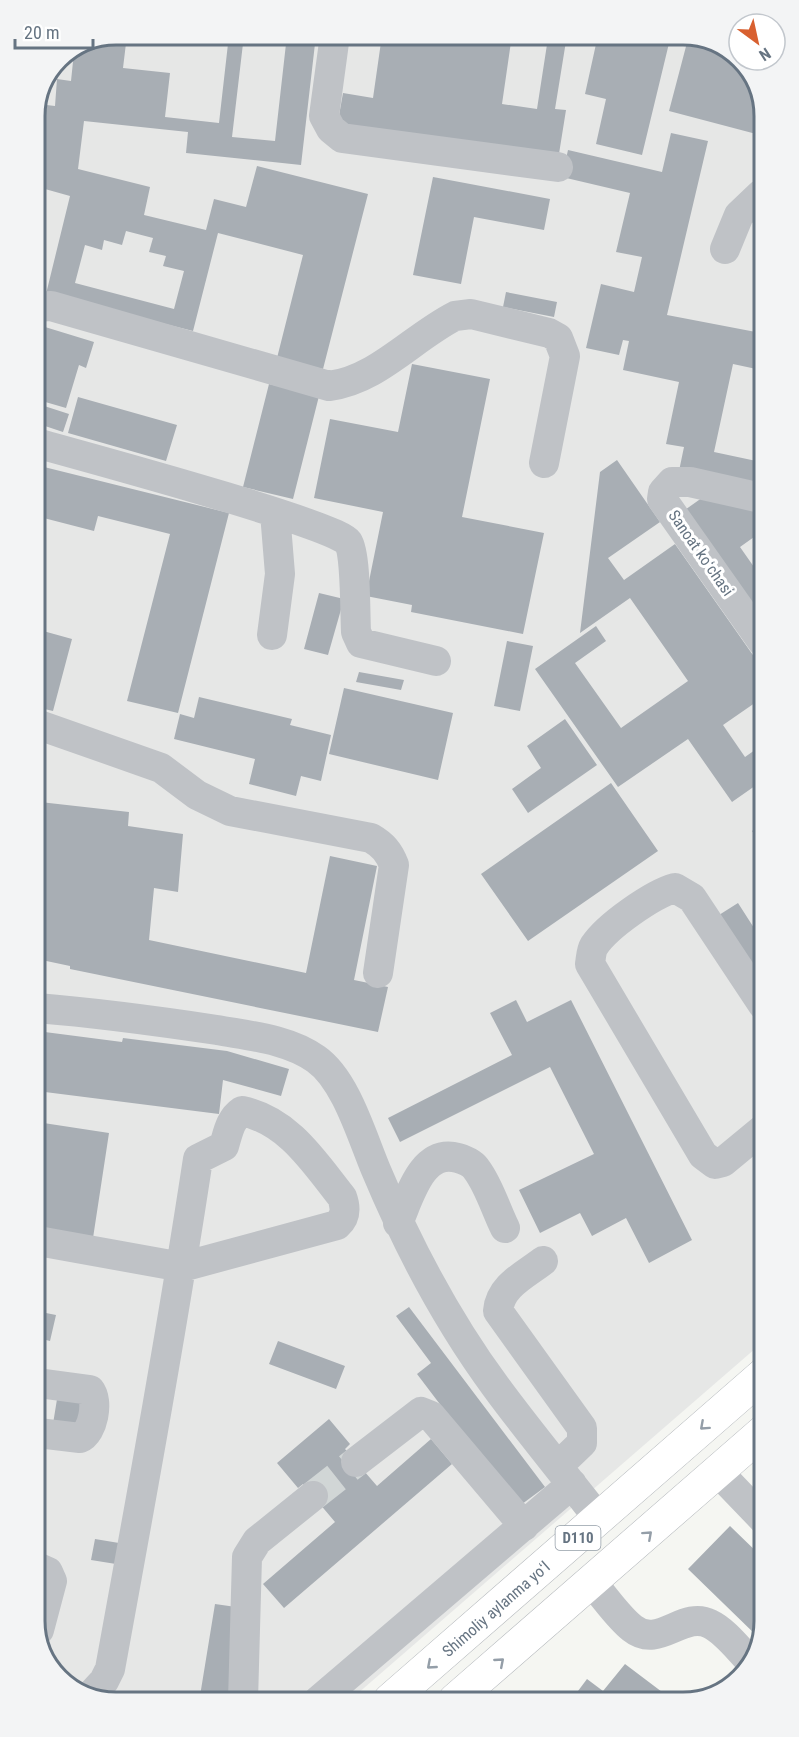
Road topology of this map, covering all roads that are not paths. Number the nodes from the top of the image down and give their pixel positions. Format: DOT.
graph roads {
  1 [pos="334,45"];
  2 [pos="558,167"];
  3 [pos="754,201"];
  4 [pos="725,249"];
  5 [pos="45,306"];
  6 [pos="45,446"];
  7 [pos="544,463"];
  8 [pos="754,496"];
  9 [pos="275,513"];
  10 [pos="754,629"];
  11 [pos="272,634"];
  12 [pos="436,662"];
  13 [pos="45,726"];
  14 [pos="378,974"];
  15 [pos="754,991"];
  16 [pos="45,1009"];
  17 [pos="754,1136"];
  18 [pos="398,1223"];
  19 [pos="505,1228"];
  20 [pos="45,1242"];
  21 [pos="543,1261"];
  22 [pos="182,1267"];
  23 [pos="753,1383"];
  24 [pos="45,1384"];
  25 [pos="45,1434"];
  26 [pos="754,1440"];
  27 [pos="356,1462"];
  28 [pos="718,1472"];
  29 [pos="565,1475"];
  30 [pos="313,1496"];
  31 [pos="754,1510"];
  32 [pos="599,1519"];
  33 [pos="524,1526"];
  34 [pos="45,1571"];
  35 [pos="592,1583"];
  36 [pos="45,1607"];
  37 [pos="745,1657"];
  38 [pos="96,1689"];
  39 [pos="243,1692"];
  40 [pos="329,1692"];
  41 [pos="399,1692"];
  42 [pos="464,1692"];
  1 -- 2 [label="street"];
  3 -- 4 [label="street"];
  5 -- 7 [label="street"];
  6 -- 9 [label="street"];
  8 -- 10 [label="street, Sanoat koʻchasi"];
  9 -- 11 [label="street"];
  9 -- 12 [label="street"];
  13 -- 14 [label="street"];
  15 -- 17 [label="street"];
  16 -- 18 [label="street"];
  18 -- 19 [label="street"];
  18 -- 29 [label="street"];
  20 -- 22 [label="street"];
  21 -- 29 [label="street"];
  22 -- 22 [label="street"];
  22 -- 38 [label="street"];
  23 -- 32 [label="main road, Shimoliy aylanma yoʻl / D110, one-way"];
  24 -- 25 [label="street"];
  26 -- 28 [label="main road, D110"];
  27 -- 33 [label="street"];
  28 -- 31 [label="street"];
  35 -- 28 [label="main road, D110, one-way"];
  29 -- 32 [label="street"];
  29 -- 33 [label="street"];
  30 -- 39 [label="street"];
  32 -- 41 [label="main road, Shimoliy aylanma yoʻl / D110, one-way"];
  33 -- 40 [label="street"];
  34 -- 36 [label="street"];
  35 -- 37 [label="street"];
  42 -- 35 [label="main road, D110, one-way"];
}
